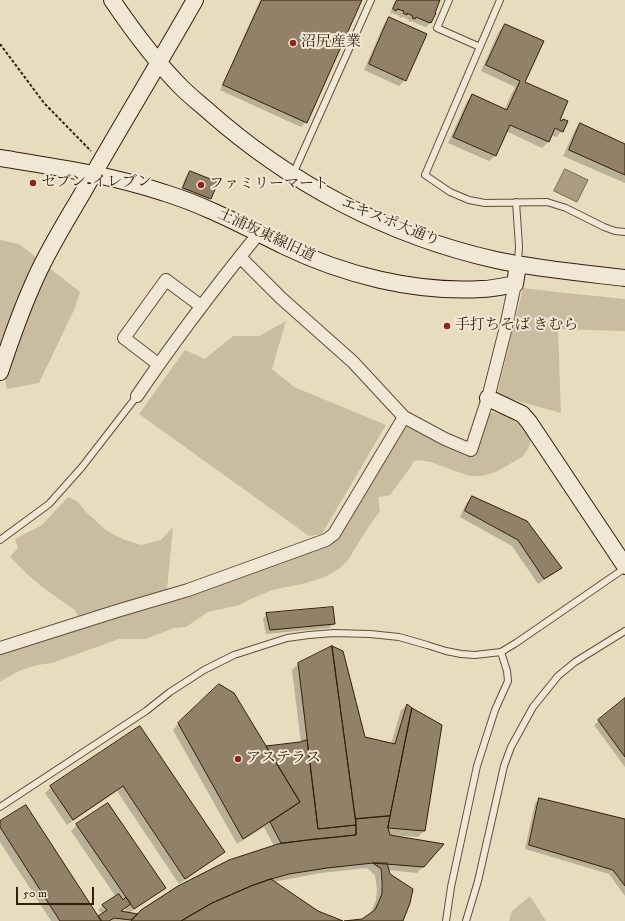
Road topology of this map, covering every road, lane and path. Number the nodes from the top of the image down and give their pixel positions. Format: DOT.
graph roads {
  1 [pos="112,0"];
  2 [pos="195,0"];
  3 [pos="371,0"];
  4 [pos="449,0"];
  5 [pos="500,0"];
  6 [pos="0,44"];
  7 [pos="480,47"];
  8 [pos="159,63"];
  9 [pos="0,158"];
  10 [pos="97,167"];
  11 [pos="293,176"];
  12 [pos="516,202"];
  13 [pos="625,232"];
  14 [pos="259,233"];
  15 [pos="240,257"];
  16 [pos="518,264"];
  17 [pos="625,278"];
  18 [pos="515,284"];
  19 [pos="201,306"];
  20 [pos="2,356"];
  21 [pos="158,364"];
  22 [pos="0,372"];
  23 [pos="137,396"];
  24 [pos="488,398"];
  25 [pos="404,417"];
  26 [pos="0,540"];
  27 [pos="625,567"];
  28 [pos="625,631"];
  29 [pos="0,648"];
  30 [pos="501,652"];
  31 [pos="0,808"];
  32 [pos="446,921"];
  33 [pos="466,921"];
  1 -- 8 [label="street, エキスポ大通り"];
  2 -- 8 [label="street"];
  3 -- 11 [label="lane"];
  4 -- 7 [label="lane"];
  5 -- 7 [label="lane"];
  6 -- 10 [label="path"];
  7 -- 12 [label="lane"];
  8 -- 10 [label="street"];
  8 -- 11 [label="street, エキスポ大通り"];
  9 -- 10 [label="street, 土浦坂東線旧道"];
  10 -- 14 [label="street, 土浦坂東線旧道"];
  10 -- 20 [label="street"];
  11 -- 16 [label="street, エキスポ大通り"];
  12 -- 13 [label="lane"];
  12 -- 16 [label="lane"];
  14 -- 15 [label="street"];
  14 -- 18 [label="street, 土浦坂東線旧道"];
  15 -- 19 [label="street"];
  15 -- 25 [label="street"];
  16 -- 17 [label="street, エキスポ大通り"];
  16 -- 18 [label="street"];
  18 -- 24 [label="street"];
  19 -- 21 [label="street"];
  19 -- 21 [label="street"];
  20 -- 22 [label="street"];
  21 -- 23 [label="street"];
  23 -- 26 [label="lane"];
  24 -- 25 [label="street"];
  24 -- 27 [label="street"];
  25 -- 29 [label="street"];
  27 -- 30 [label="lane"];
  28 -- 33 [label="lane"];
  30 -- 31 [label="lane"];
  30 -- 32 [label="lane"];
}
